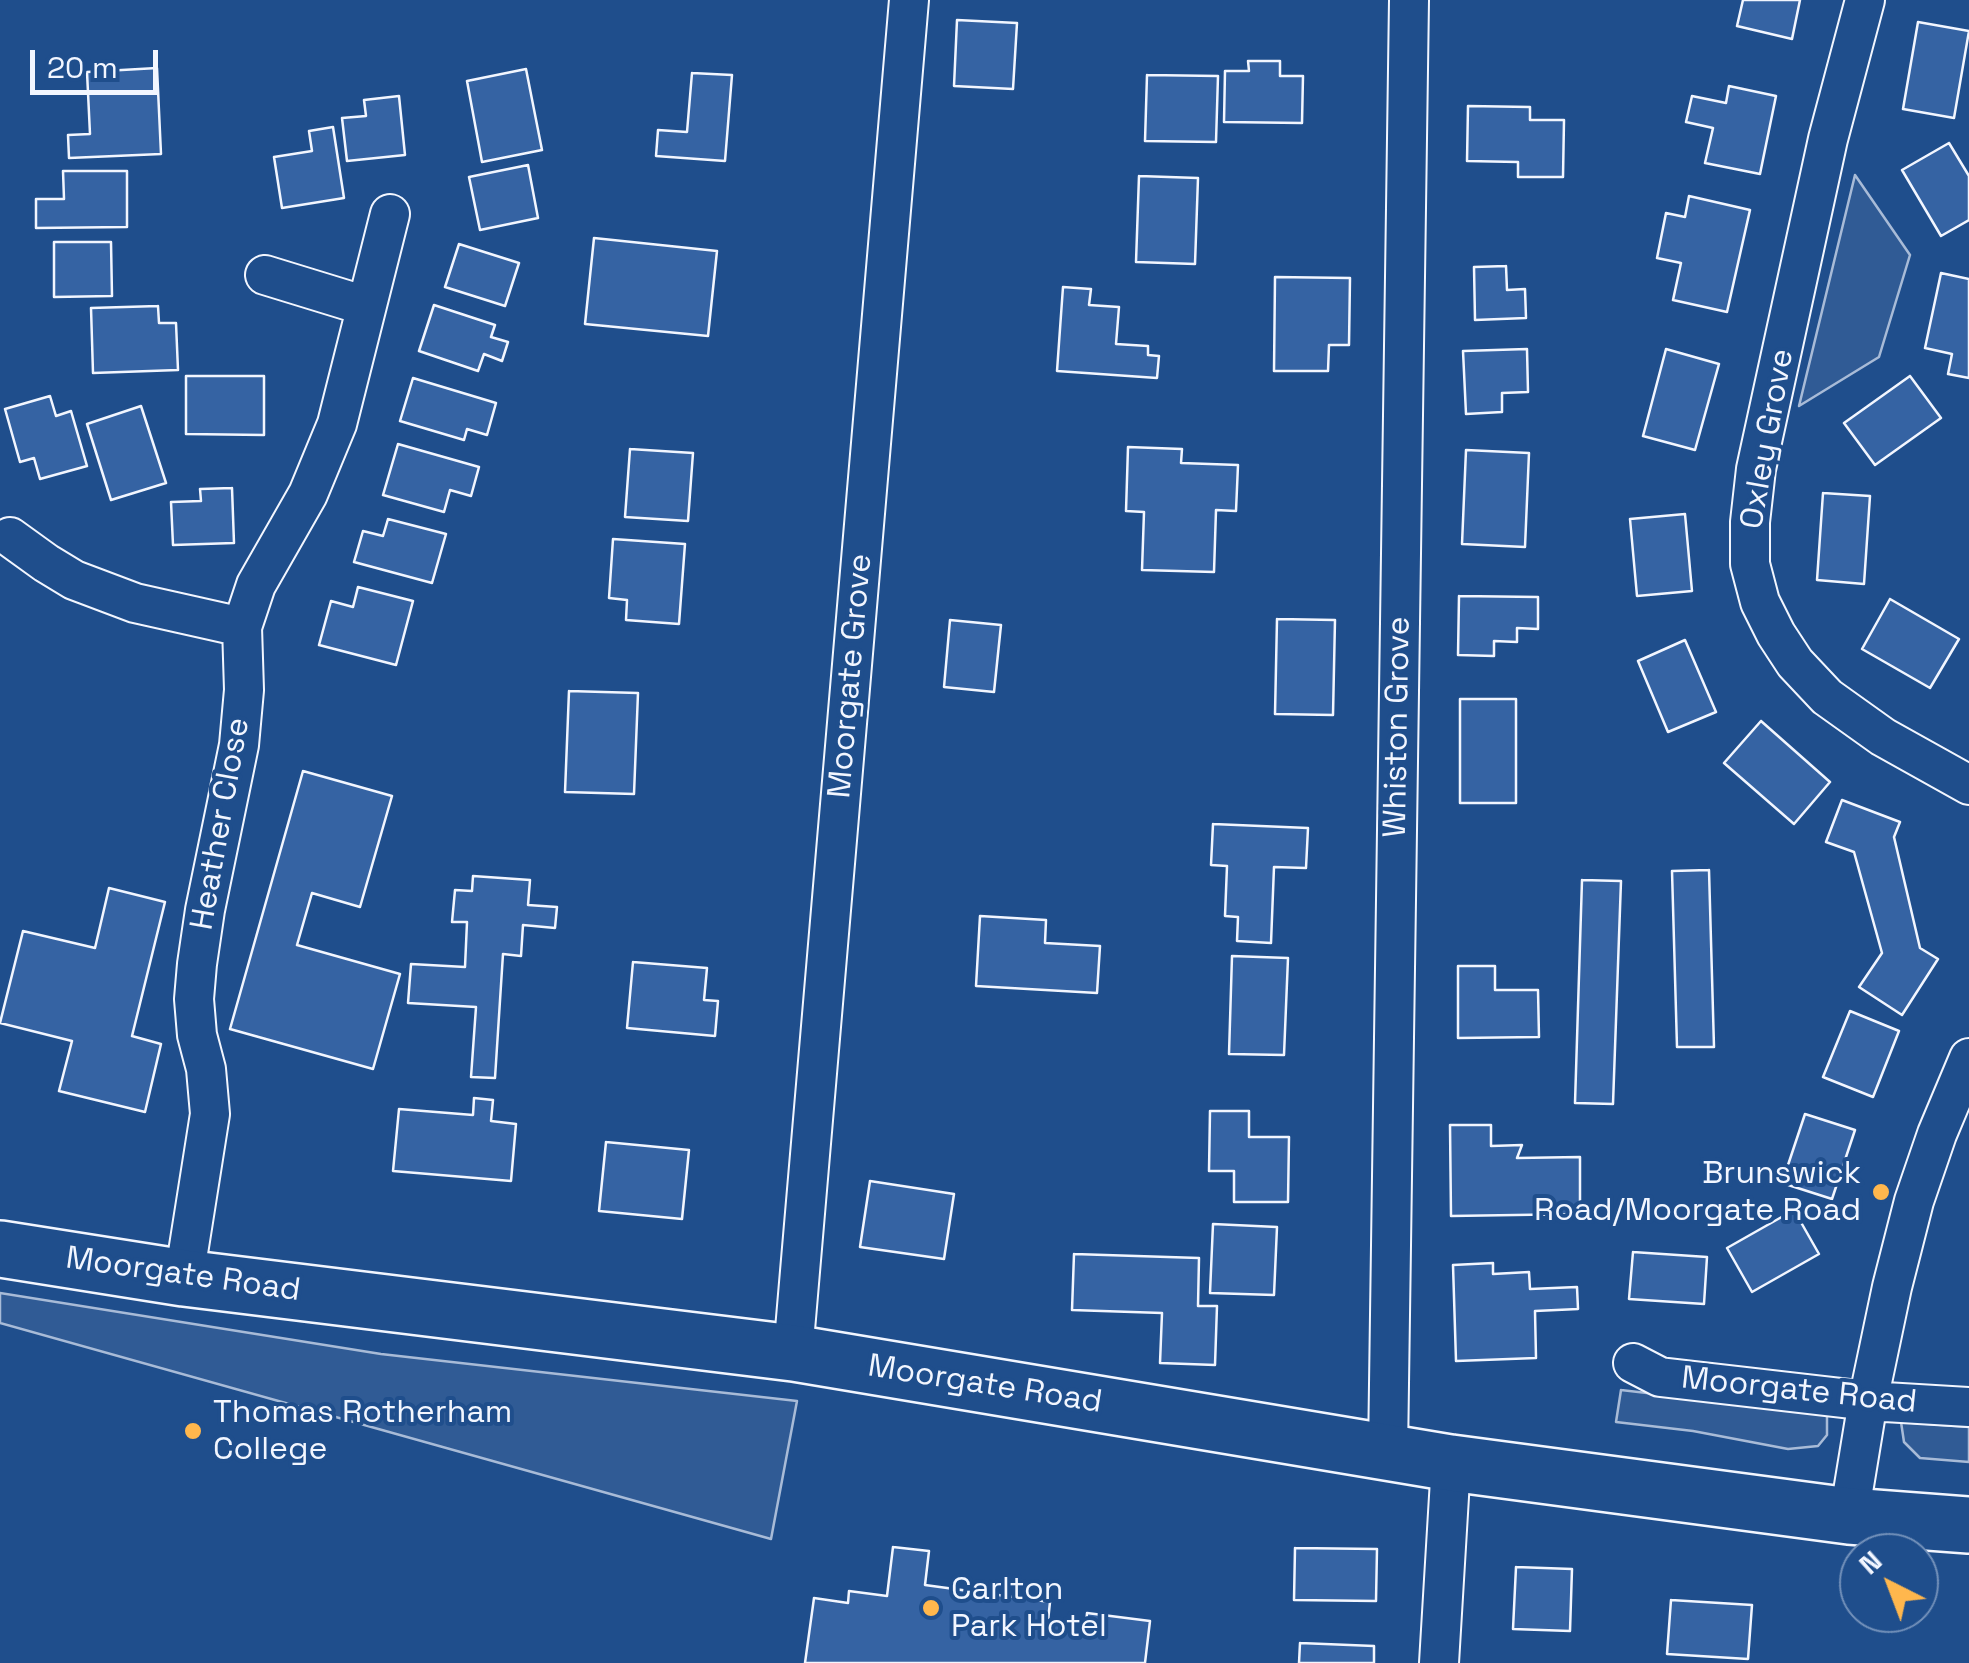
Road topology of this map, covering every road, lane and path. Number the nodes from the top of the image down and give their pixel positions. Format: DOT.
graph roads {
  1 [pos="909,0"];
  2 [pos="1409,0"];
  3 [pos="1865,0"];
  4 [pos="390,214"];
  5 [pos="265,275"];
  6 [pos="366,306"];
  7 [pos="10,538"];
  8 [pos="242,626"];
  9 [pos="1969,785"];
  10 [pos="1969,1058"];
  11 [pos="0,1249"];
  12 [pos="184,1278"];
  13 [pos="793,1353"];
  14 [pos="1633,1364"];
  15 [pos="1868,1401"];
  16 [pos="1969,1406"];
  17 [pos="1388,1453"];
  18 [pos="1451,1463"];
  19 [pos="1849,1516"];
  20 [pos="1969,1525"];
  21 [pos="1439,1663"];
  1 -- 13 [label="street, Moorgate Grove"];
  2 -- 17 [label="street, Whiston Grove"];
  3 -- 9 [label="street, Oxley Grove"];
  4 -- 6 [label="street, Heather Close"];
  5 -- 6 [label="street"];
  6 -- 8 [label="street, Heather Close"];
  7 -- 8 [label="street"];
  8 -- 12 [label="street, Heather Close"];
  10 -- 15 [label="street"];
  11 -- 12 [label="main road, Moorgate Road"];
  12 -- 13 [label="main road, Moorgate Road"];
  13 -- 17 [label="main road, Moorgate Road"];
  14 -- 15 [label="street, Moorgate Road"];
  15 -- 16 [label="street, Moorgate Road"];
  15 -- 19 [label="street"];
  17 -- 18 [label="main road, Moorgate Road"];
  18 -- 19 [label="main road, Moorgate Road"];
  18 -- 21 [label="street"];
  19 -- 20 [label="main road, Moorgate Road"];
}
